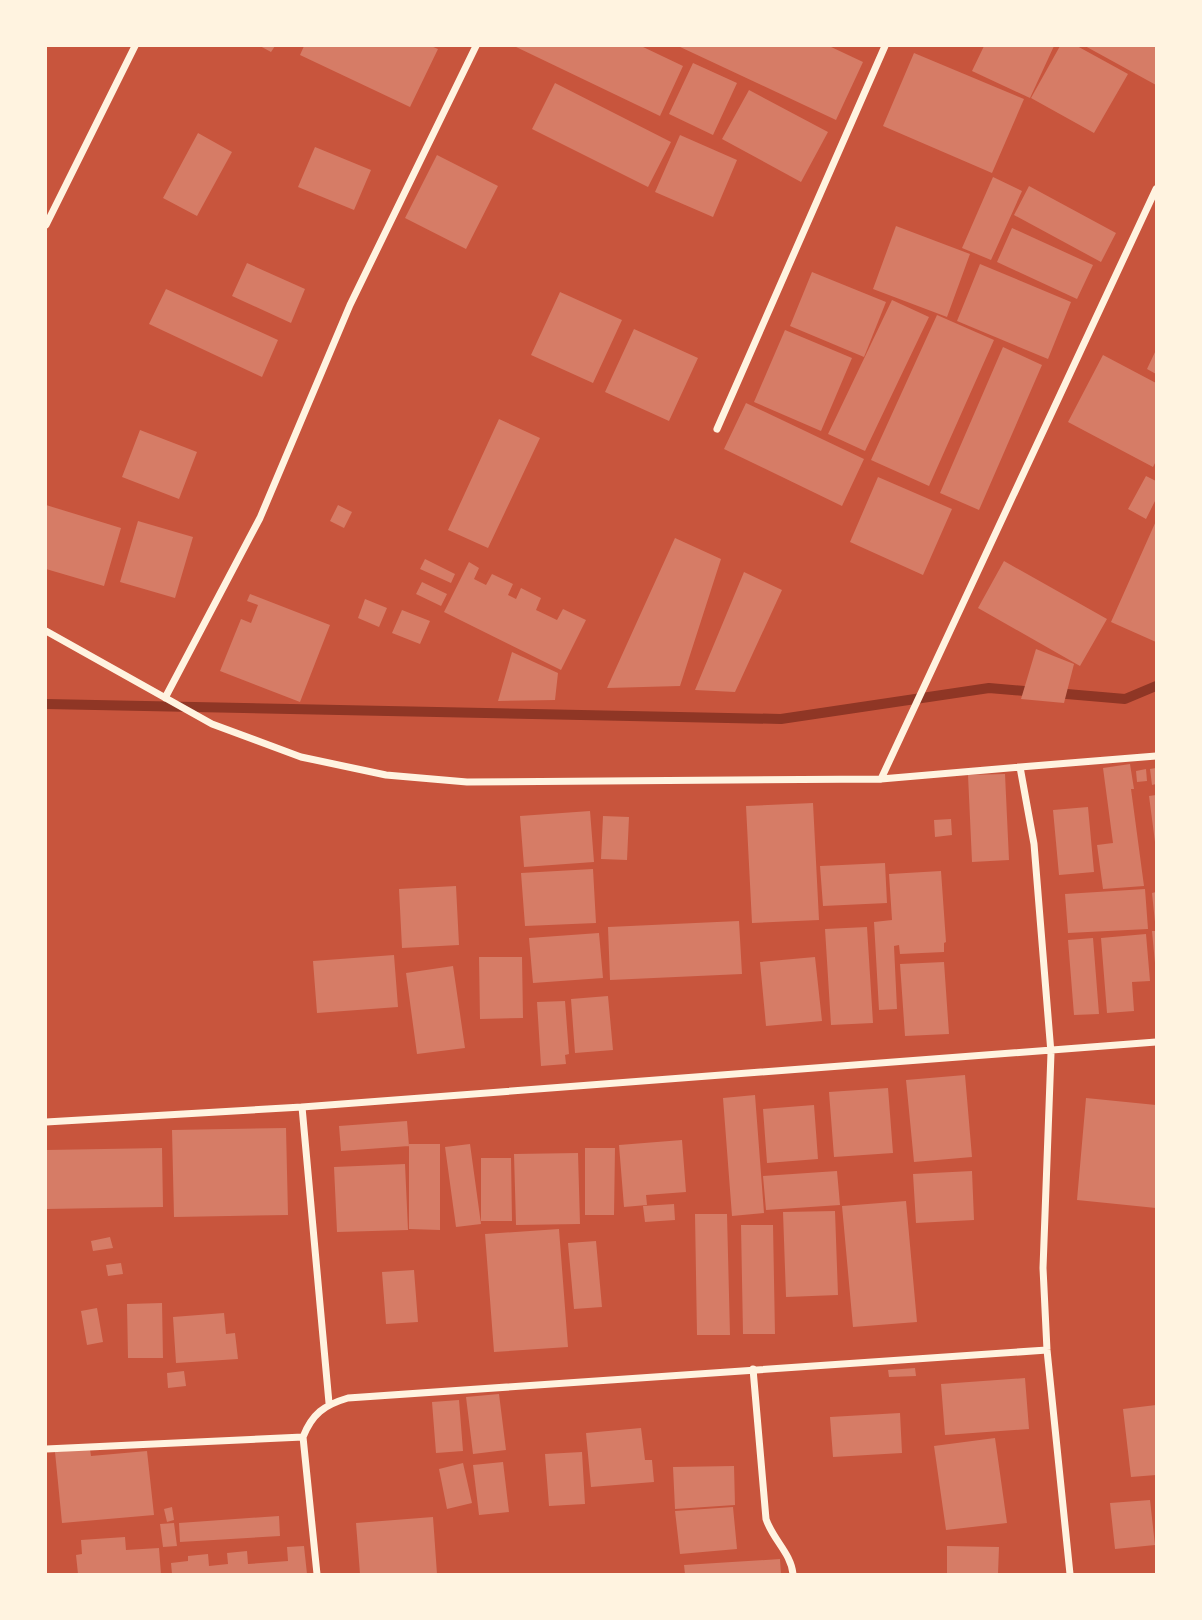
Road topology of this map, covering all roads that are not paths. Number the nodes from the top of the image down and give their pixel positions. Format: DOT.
graph roads {
  1 [pos="135,46"];
  2 [pos="476,46"];
  3 [pos="885,46"];
  4 [pos="1157,189"];
  5 [pos="46,225"];
  6 [pos="717,429"];
  7 [pos="46,631"];
  8 [pos="165,698"];
  9 [pos="1157,756"];
  10 [pos="1020,767"];
  11 [pos="881,779"];
  12 [pos="1157,1042"];
  13 [pos="1051,1053"];
  14 [pos="302,1107"];
  15 [pos="46,1122"];
  16 [pos="1047,1350"];
  17 [pos="753,1369"];
  18 [pos="329,1403"];
  19 [pos="303,1437"];
  20 [pos="46,1449"];
  21 [pos="317,1574"];
  22 [pos="793,1574"];
  23 [pos="1070,1574"];
  1 -- 5 [label="street"];
  2 -- 8 [label="street"];
  3 -- 6 [label="street"];
  4 -- 11 [label="street"];
  7 -- 8 [label="street"];
  8 -- 11 [label="street"];
  9 -- 10 [label="street"];
  10 -- 11 [label="street"];
  10 -- 13 [label="street"];
  12 -- 13 [label="street"];
  13 -- 14 [label="street"];
  13 -- 16 [label="street"];
  14 -- 15 [label="street"];
  14 -- 18 [label="street"];
  16 -- 17 [label="street"];
  16 -- 23 [label="street"];
  17 -- 18 [label="street"];
  17 -- 22 [label="street"];
  18 -- 19 [label="street"];
  19 -- 20 [label="street"];
  19 -- 21 [label="street"];
}
